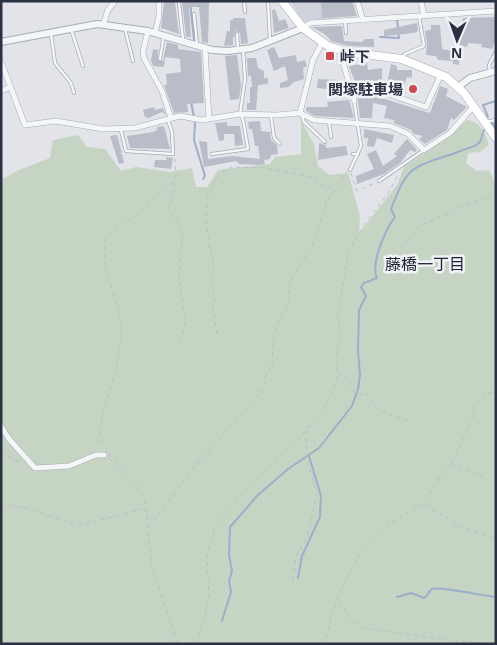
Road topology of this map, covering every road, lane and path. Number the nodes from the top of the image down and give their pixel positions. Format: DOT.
graph roads {
  1 [pos="116,1"];
  2 [pos="159,1"];
  3 [pos="244,1"];
  4 [pos="268,1"];
  5 [pos="282,1"];
  6 [pos="356,1"];
  7 [pos="421,1"];
  8 [pos="179,3"];
  9 [pos="496,11"];
  10 [pos="245,12"];
  11 [pos="194,14"];
  12 [pos="422,16"];
  13 [pos="363,20"];
  14 [pos="195,21"];
  15 [pos="201,21"];
  16 [pos="345,21"];
  17 [pos="181,22"];
  18 [pos="177,23"];
  19 [pos="103,25"];
  20 [pos="124,27"];
  21 [pos="303,28"];
  22 [pos="70,29"];
  23 [pos="151,32"];
  24 [pos="51,34"];
  25 [pos="237,34"];
  26 [pos="346,34"];
  27 [pos="164,35"];
  28 [pos="270,40"];
  29 [pos="183,41"];
  30 [pos="1,42"];
  31 [pos="322,43"];
  32 [pos="201,47"];
  33 [pos="240,50"];
  34 [pos="343,52"];
  35 [pos="496,52"];
  36 [pos="86,59"];
  37 [pos="160,59"];
  38 [pos="82,60"];
  39 [pos="402,60"];
  40 [pos="132,61"];
  41 [pos="1,62"];
  42 [pos="83,66"];
  43 [pos="493,71"];
  44 [pos="440,74"];
  45 [pos="10,87"];
  46 [pos="458,87"];
  47 [pos="351,89"];
  48 [pos="1,91"];
  49 [pos="74,93"];
  50 [pos="354,100"];
  51 [pos="473,107"];
  52 [pos="300,113"];
  53 [pos="240,114"];
  54 [pos="271,115"];
  55 [pos="169,119"];
  56 [pos="209,119"];
  57 [pos="496,120"];
  58 [pos="329,121"];
  59 [pos="484,122"];
  60 [pos="356,123"];
  61 [pos="121,128"];
  62 [pos="331,137"];
  63 [pos="496,138"];
  64 [pos="325,142"];
  65 [pos="280,144"];
  66 [pos="424,150"];
  67 [pos="173,154"];
  68 [pos="212,154"];
  69 [pos="353,154"];
  70 [pos="358,154"];
  71 [pos="400,167"];
  72 [pos="350,170"];
  73 [pos="379,181"];
  74 [pos="173,182"];
  75 [pos="336,189"];
  76 [pos="496,190"];
  77 [pos="401,248"];
  78 [pos="217,334"];
  79 [pos="178,345"];
  80 [pos="337,372"];
  81 [pos="496,392"];
  82 [pos="410,421"];
  83 [pos="1,426"];
  84 [pos="307,429"];
  85 [pos="1,453"];
  86 [pos="104,455"];
  87 [pos="451,462"];
  88 [pos="118,467"];
  89 [pos="34,468"];
  90 [pos="483,477"];
  91 [pos="1,504"];
  92 [pos="424,504"];
  93 [pos="147,507"];
  94 [pos="149,528"];
  95 [pos="496,539"];
  96 [pos="293,580"];
  97 [pos="338,601"];
  98 [pos="173,632"];
  99 [pos="1,640"];
  100 [pos="4,644"];
  101 [pos="168,644"];
  102 [pos="178,644"];
  103 [pos="196,644"];
  104 [pos="320,644"];
  105 [pos="496,644"];
  1 -- 19 [label="street"];
  2 -- 23 [label="street"];
  3 -- 10 [label="lane"];
  4 -- 28 [label="lane"];
  5 -- 21 [label="main road"];
  6 -- 13 [label="street"];
  7 -- 12 [label="street"];
  8 -- 17 [label="lane"];
  9 -- 12 [label="street"];
  11 -- 14 [label="lane"];
  12 -- 13 [label="street"];
  12 -- 39 [label="lane"];
  13 -- 16 [label="street"];
  14 -- 15 [label="lane"];
  14 -- 32 [label="lane"];
  16 -- 21 [label="street"];
  16 -- 26 [label="lane"];
  17 -- 18 [label="lane"];
  17 -- 29 [label="lane"];
  19 -- 20 [label="street"];
  19 -- 22 [label="street"];
  20 -- 23 [label="street"];
  20 -- 40 [label="lane"];
  21 -- 28 [label="street"];
  21 -- 31 [label="main road"];
  22 -- 24 [label="street"];
  22 -- 38 [label="lane"];
  23 -- 27 [label="street"];
  23 -- 55 [label="street"];
  24 -- 30 [label="street"];
  24 -- 49 [label="lane"];
  25 -- 33 [label="lane"];
  27 -- 29 [label="street"];
  27 -- 37 [label="lane"];
  28 -- 33 [label="street"];
  29 -- 32 [label="street"];
  31 -- 34 [label="main road"];
  31 -- 52 [label="street"];
  32 -- 33 [label="street"];
  32 -- 56 [label="street"];
  33 -- 53 [label="lane"];
  34 -- 39 [label="main road"];
  34 -- 47 [label="street"];
  35 -- 43 [label="lane"];
  36 -- 38 [label="lane"];
  38 -- 42 [label="lane"];
  39 -- 44 [label="main road"];
  41 -- 45 [label="street"];
  43 -- 46 [label="street"];
  44 -- 46 [label="main road"];
  44 -- 47 [label="street"];
  45 -- 48 [label="street"];
  45 -- 61 [label="street"];
  46 -- 51 [label="main road"];
  47 -- 50 [label="street"];
  50 -- 60 [label="lane"];
  51 -- 59 [label="main road"];
  51 -- 66 [label="street"];
  52 -- 54 [label="street"];
  52 -- 58 [label="street"];
  52 -- 64 [label="lane"];
  53 -- 54 [label="street"];
  53 -- 56 [label="street"];
  53 -- 68 [label="lane"];
  54 -- 65 [label="lane"];
  55 -- 56 [label="street"];
  55 -- 61 [label="street"];
  55 -- 67 [label="lane"];
  57 -- 59 [label="lane"];
  58 -- 60 [label="street"];
  58 -- 62 [label="lane"];
  59 -- 63 [label="main road"];
  60 -- 66 [label="street"];
  60 -- 70 [label="lane"];
  61 -- 67 [label="lane"];
  66 -- 71 [label="lane"];
  67 -- 74 [label="path"];
  69 -- 70 [label="lane"];
  70 -- 72 [label="lane"];
  71 -- 73 [label="lane"];
  71 -- 80 [label="path"];
  72 -- 73 [label="path"];
  72 -- 75 [label="path"];
  74 -- 79 [label="path"];
  74 -- 88 [label="path"];
  75 -- 78 [label="path"];
  75 -- 94 [label="path"];
  76 -- 77 [label="path"];
  80 -- 82 [label="path"];
  80 -- 84 [label="path"];
  81 -- 87 [label="path"];
  83 -- 89 [label="street"];
  84 -- 96 [label="path"];
  84 -- 103 [label="path"];
  85 -- 89 [label="path"];
  86 -- 88 [label="path"];
  86 -- 89 [label="street"];
  87 -- 90 [label="path"];
  87 -- 92 [label="path"];
  88 -- 93 [label="path"];
  91 -- 93 [label="path"];
  92 -- 95 [label="path"];
  92 -- 97 [label="path"];
  93 -- 94 [label="path"];
  94 -- 98 [label="path"];
  97 -- 104 [label="path"];
  97 -- 105 [label="path"];
  98 -- 101 [label="path"];
  98 -- 102 [label="path"];
  99 -- 100 [label="path"];
}
